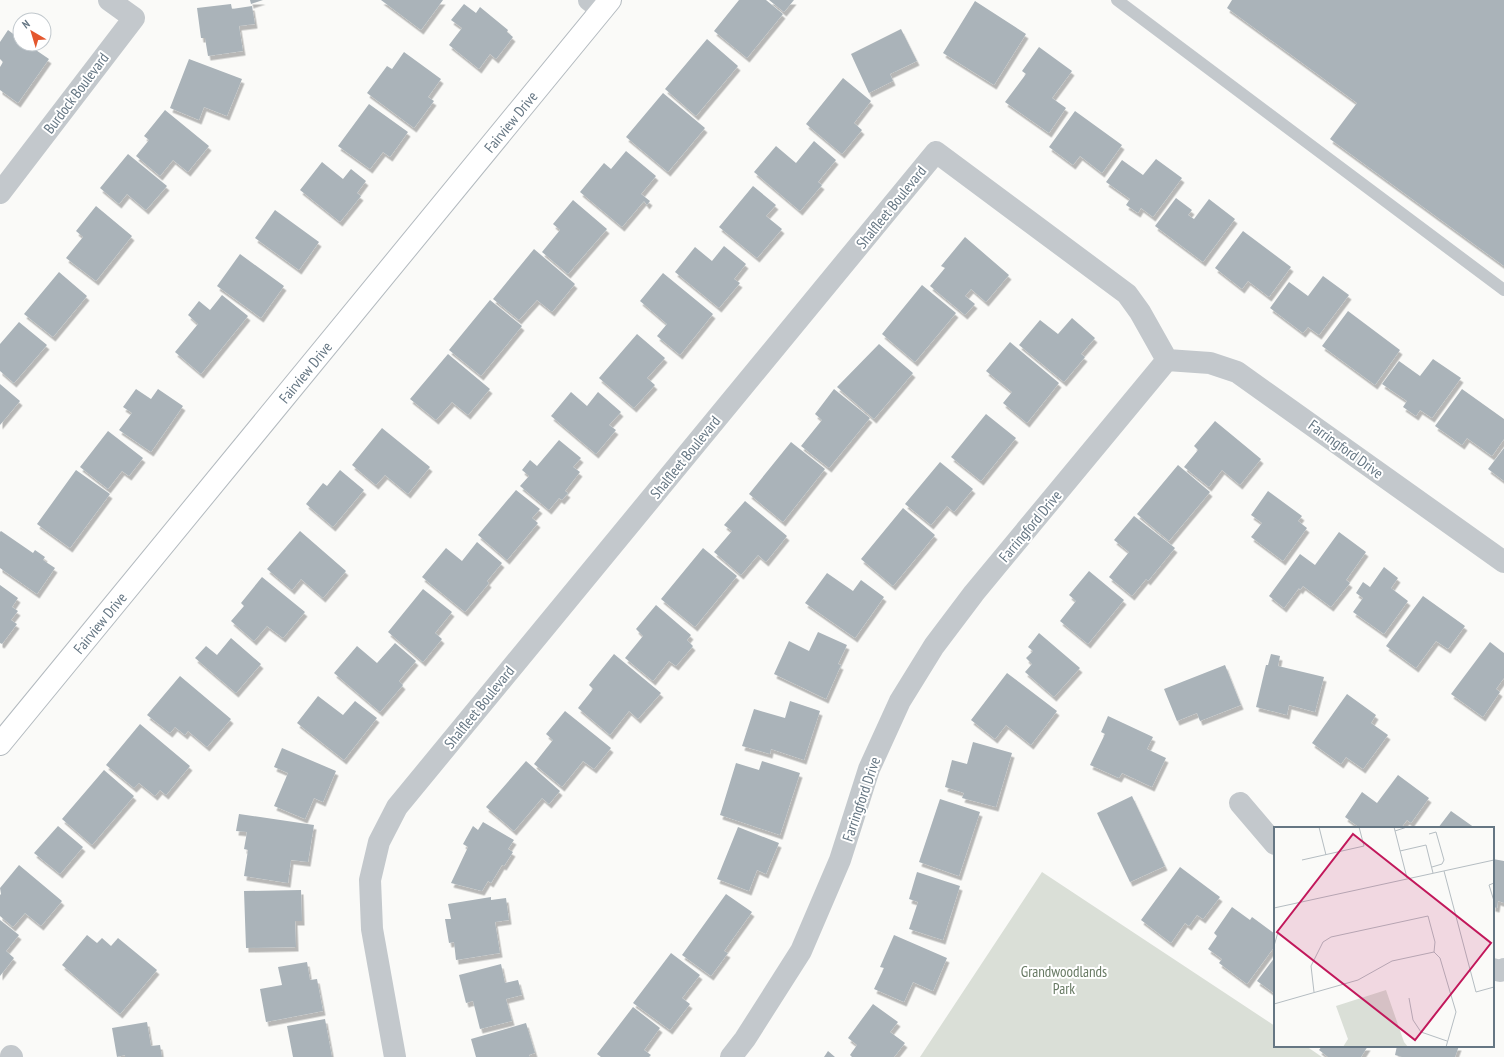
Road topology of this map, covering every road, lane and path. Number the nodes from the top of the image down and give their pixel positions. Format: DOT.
graph roads {
  1 [pos="109,0"];
  2 [pos="1117,0"];
  3 [pos="600,3"];
  4 [pos="0,193"];
  5 [pos="1504,290"];
  6 [pos="1167,360"];
  7 [pos="1504,562"];
  8 [pos="0,744"];
  9 [pos="1240,803"];
  10 [pos="1274,843"];
  11 [pos="1494,969"];
  12 [pos="1504,969"];
  13 [pos="395,1057"];
  14 [pos="731,1057"];
  1 -- 4 [label="street, Burdock Boulevard"];
  2 -- 5 [label="lane"];
  3 -- 8 [label="main road, Fairview Drive"];
  6 -- 7 [label="street, Farringford Drive"];
  6 -- 13 [label="street, Shalfleet Boulevard"];
  6 -- 14 [label="street, Farringford Drive"];
  9 -- 10 [label="street"];
  11 -- 12 [label="street"];
}
